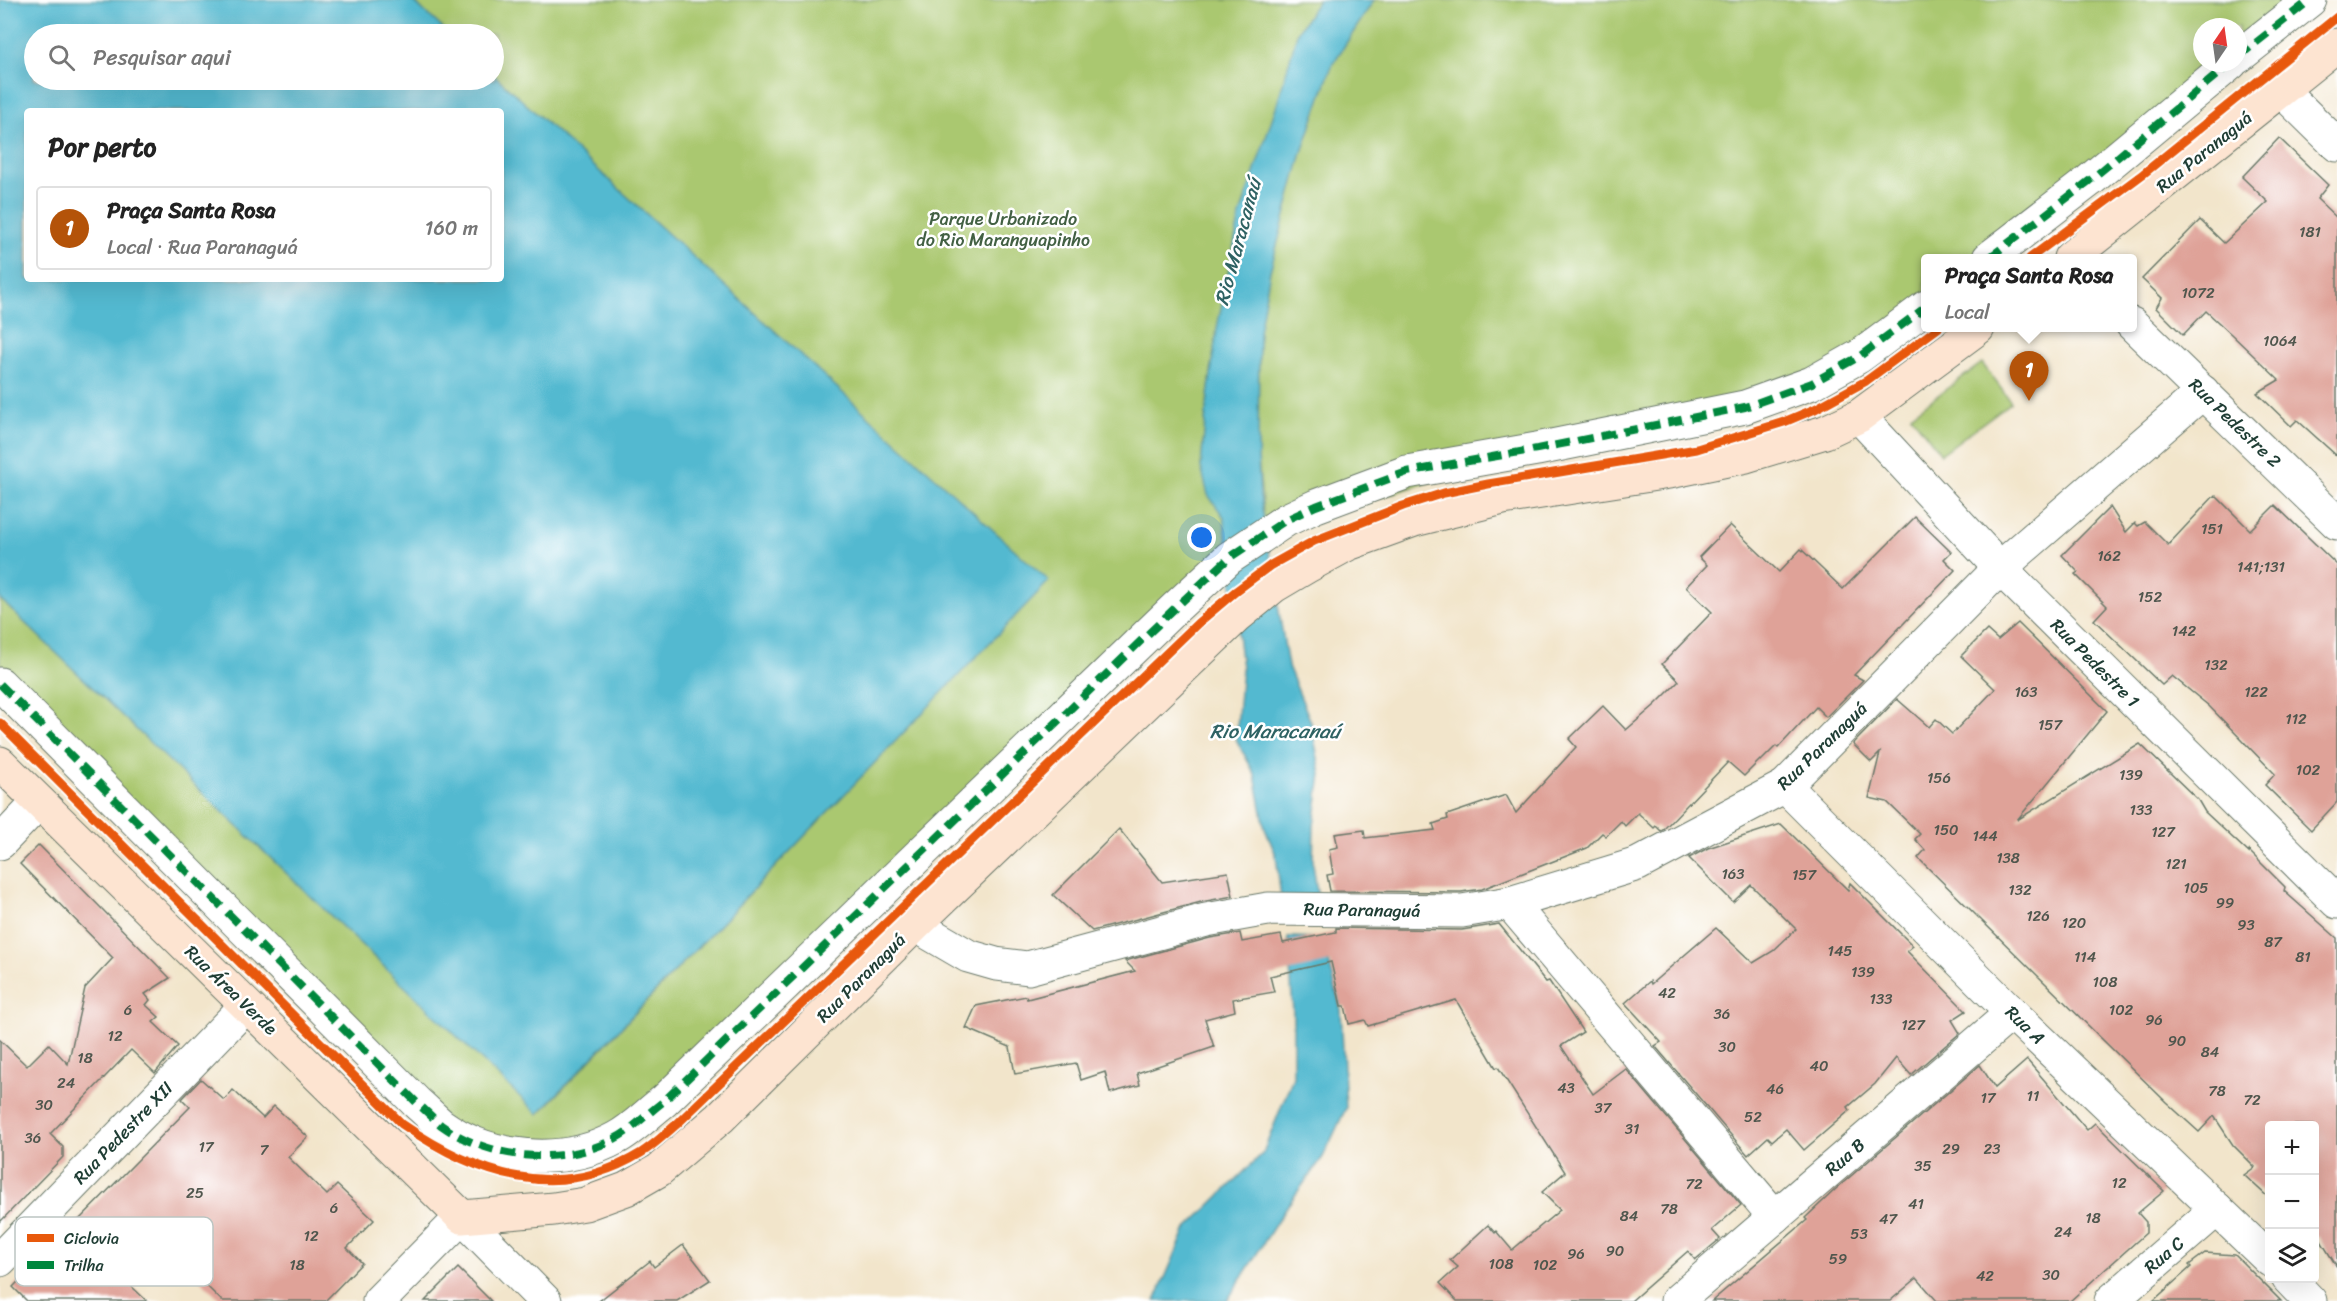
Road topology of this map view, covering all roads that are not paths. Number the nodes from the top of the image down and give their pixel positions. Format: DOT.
graph roads {
  1 [pos="2310,0"];
  2 [pos="2337,45"];
  3 [pos="2247,50"];
  4 [pos="2220,72"];
  5 [pos="2281,90"];
  6 [pos="2337,145"];
  7 [pos="1994,254"];
  8 [pos="2075,254"];
  9 [pos="1921,312"];
  10 [pos="2137,328"];
  11 [pos="1971,332"];
  12 [pos="2203,392"];
  13 [pos="1859,416"];
  14 [pos="2337,523"];
  15 [pos="2000,568"];
  16 [pos="0,684"];
  17 [pos="0,763"];
  18 [pos="1785,786"];
  19 [pos="39,802"];
  20 [pos="0,843"];
  21 [pos="2337,902"];
  22 [pos="1510,903"];
  23 [pos="915,925"];
  24 [pos="246,1005"];
  25 [pos="2012,1013"];
  26 [pos="2217,1209"];
  27 [pos="41,1217"];
  28 [pos="462,1217"];
  29 [pos="1775,1217"];
  30 [pos="15,1244"];
  31 [pos="2265,1255"];
  32 [pos="0,1260"];
  33 [pos="2293,1283"];
  34 [pos="379,1301"];
  35 [pos="546,1301"];
  36 [pos="1677,1301"];
  37 [pos="2111,1301"];
  38 [pos="2310,1301"];
  1 -- 3 [label="street"];
  2 -- 5 [label="main road, Rua Paranaguá"];
  4 -- 7 [label="street"];
  5 -- 6 [label="street"];
  5 -- 8 [label="main road, Rua Paranaguá"];
  9 -- 16 [label="street"];
  10 -- 12 [label="street, Rua Pedestre 2"];
  11 -- 13 [label="main road"];
  12 -- 14 [label="street, Rua Pedestre 2"];
  12 -- 15 [label="street, Rua Paranaguá"];
  13 -- 15 [label="street, Rua Pedestre 1"];
  13 -- 23 [label="main road"];
  15 -- 18 [label="street, Rua Paranaguá"];
  15 -- 21 [label="street, Rua Pedestre 1"];
  17 -- 19 [label="main road, Rua Área Verde"];
  18 -- 22 [label="street, Rua Paranaguá"];
  18 -- 25 [label="street, Rua A"];
  19 -- 20 [label="street"];
  19 -- 24 [label="main road, Rua Área Verde"];
  22 -- 23 [label="street, Rua Paranaguá"];
  22 -- 29 [label="street"];
  23 -- 28 [label="main road, Rua Paranaguá"];
  24 -- 27 [label="street, Rua Pedestre XII"];
  24 -- 28 [label="main road, Rua Área Verde"];
  25 -- 26 [label="street, Rua A"];
  25 -- 29 [label="street, Rua B"];
  26 -- 31 [label="street, Rua A"];
  26 -- 37 [label="street, Rua C"];
  28 -- 34 [label="street"];
  28 -- 35 [label="street, Rua Área Verde"];
  29 -- 36 [label="street, Rua B"];
  30 -- 32 [label="street, Rua Pedestre XII"];
  33 -- 38 [label="street"];
}
